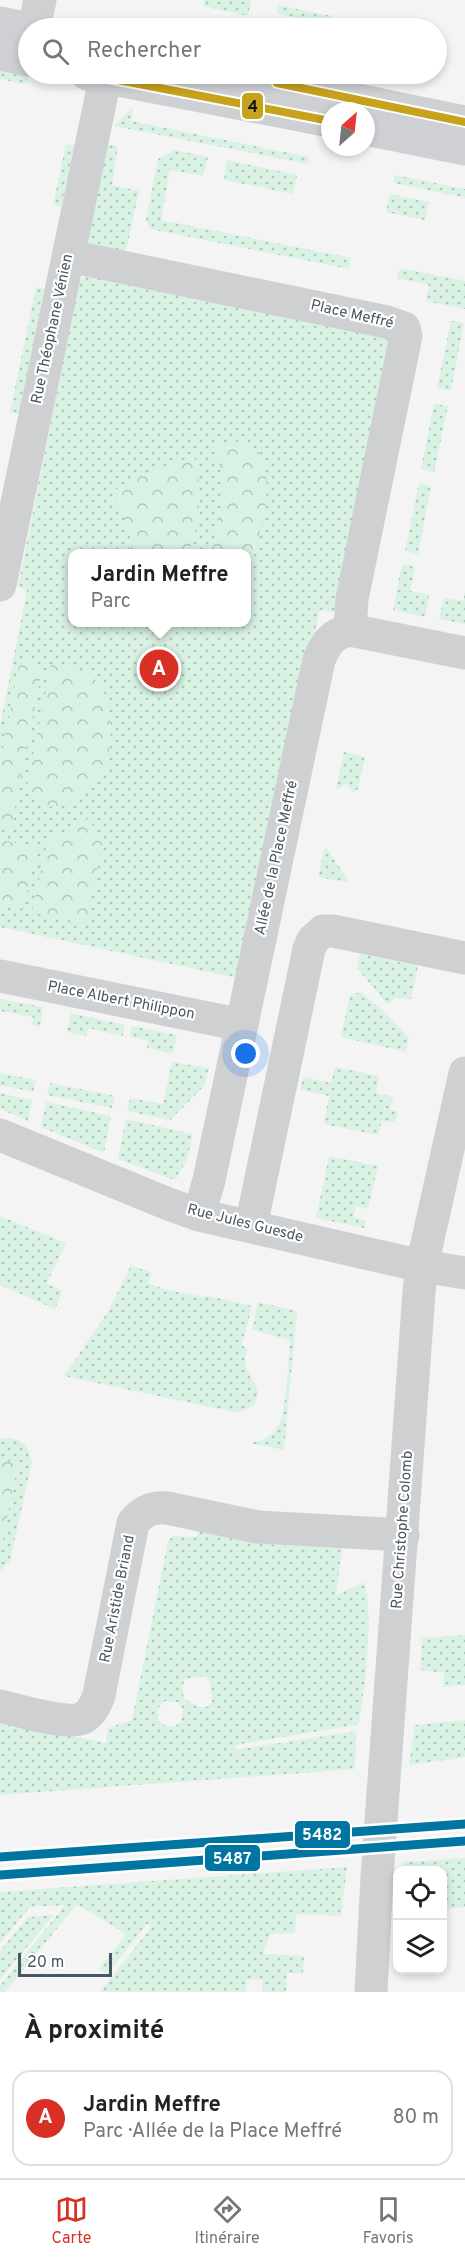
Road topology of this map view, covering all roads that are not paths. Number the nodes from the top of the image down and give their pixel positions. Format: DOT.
graph roads {
  1 [pos="40,0"];
  2 [pos="36,18"];
  3 [pos="0,22"];
  4 [pos="18,26"];
  5 [pos="0,54"];
  6 [pos="18,58"];
  7 [pos="98,84"];
  8 [pos="143,84"];
  9 [pos="279,84"];
  10 [pos="321,120"];
  11 [pos="465,122"];
  12 [pos="375,131"];
  13 [pos="465,149"];
  14 [pos="69,256"];
  15 [pos="0,585"];
  16 [pos="350,630"];
  17 [pos="465,653"];
  18 [pos="465,958"];
  19 [pos="0,976"];
  20 [pos="242,1025"];
  21 [pos="465,1073"];
  22 [pos="0,1135"];
  23 [pos="199,1215"];
  24 [pos="251,1226"];
  25 [pos="422,1266"];
  26 [pos="465,1273"];
  27 [pos="403,1535"];
  28 [pos="0,1706"];
  29 [pos="370,1992"];
  1 -- 2 [label="street"];
  3 -- 4 [label="main road"];
  5 -- 6 [label="main road"];
  7 -- 14 [label="street, Rue Théophane Vénien"];
  8 -- 10 [label="main road"];
  9 -- 11 [label="main road"];
  12 -- 13 [label="main road"];
  14 -- 15 [label="street, Rue Théophane Vénien"];
  14 -- 16 [label="street, Place Meffré"];
  16 -- 17 [label="street"];
  16 -- 20 [label="street, Allée de la Place Meffré"];
  18 -- 24 [label="street"];
  19 -- 20 [label="street, Place Albert Philippon"];
  20 -- 23 [label="street, Allée de la Place Meffré"];
  21 -- 25 [label="street, Rue Christophe Colomb"];
  22 -- 23 [label="street, Rue Jules Guesde"];
  23 -- 24 [label="street, Rue Jules Guesde"];
  24 -- 25 [label="street, Rue Jules Guesde"];
  25 -- 26 [label="street, Rue Jules Guesde"];
  25 -- 27 [label="street, Rue Christophe Colomb"];
  27 -- 28 [label="street, Rue Aristide Briand"];
  27 -- 29 [label="street, Rue Christophe Colomb"];
}
